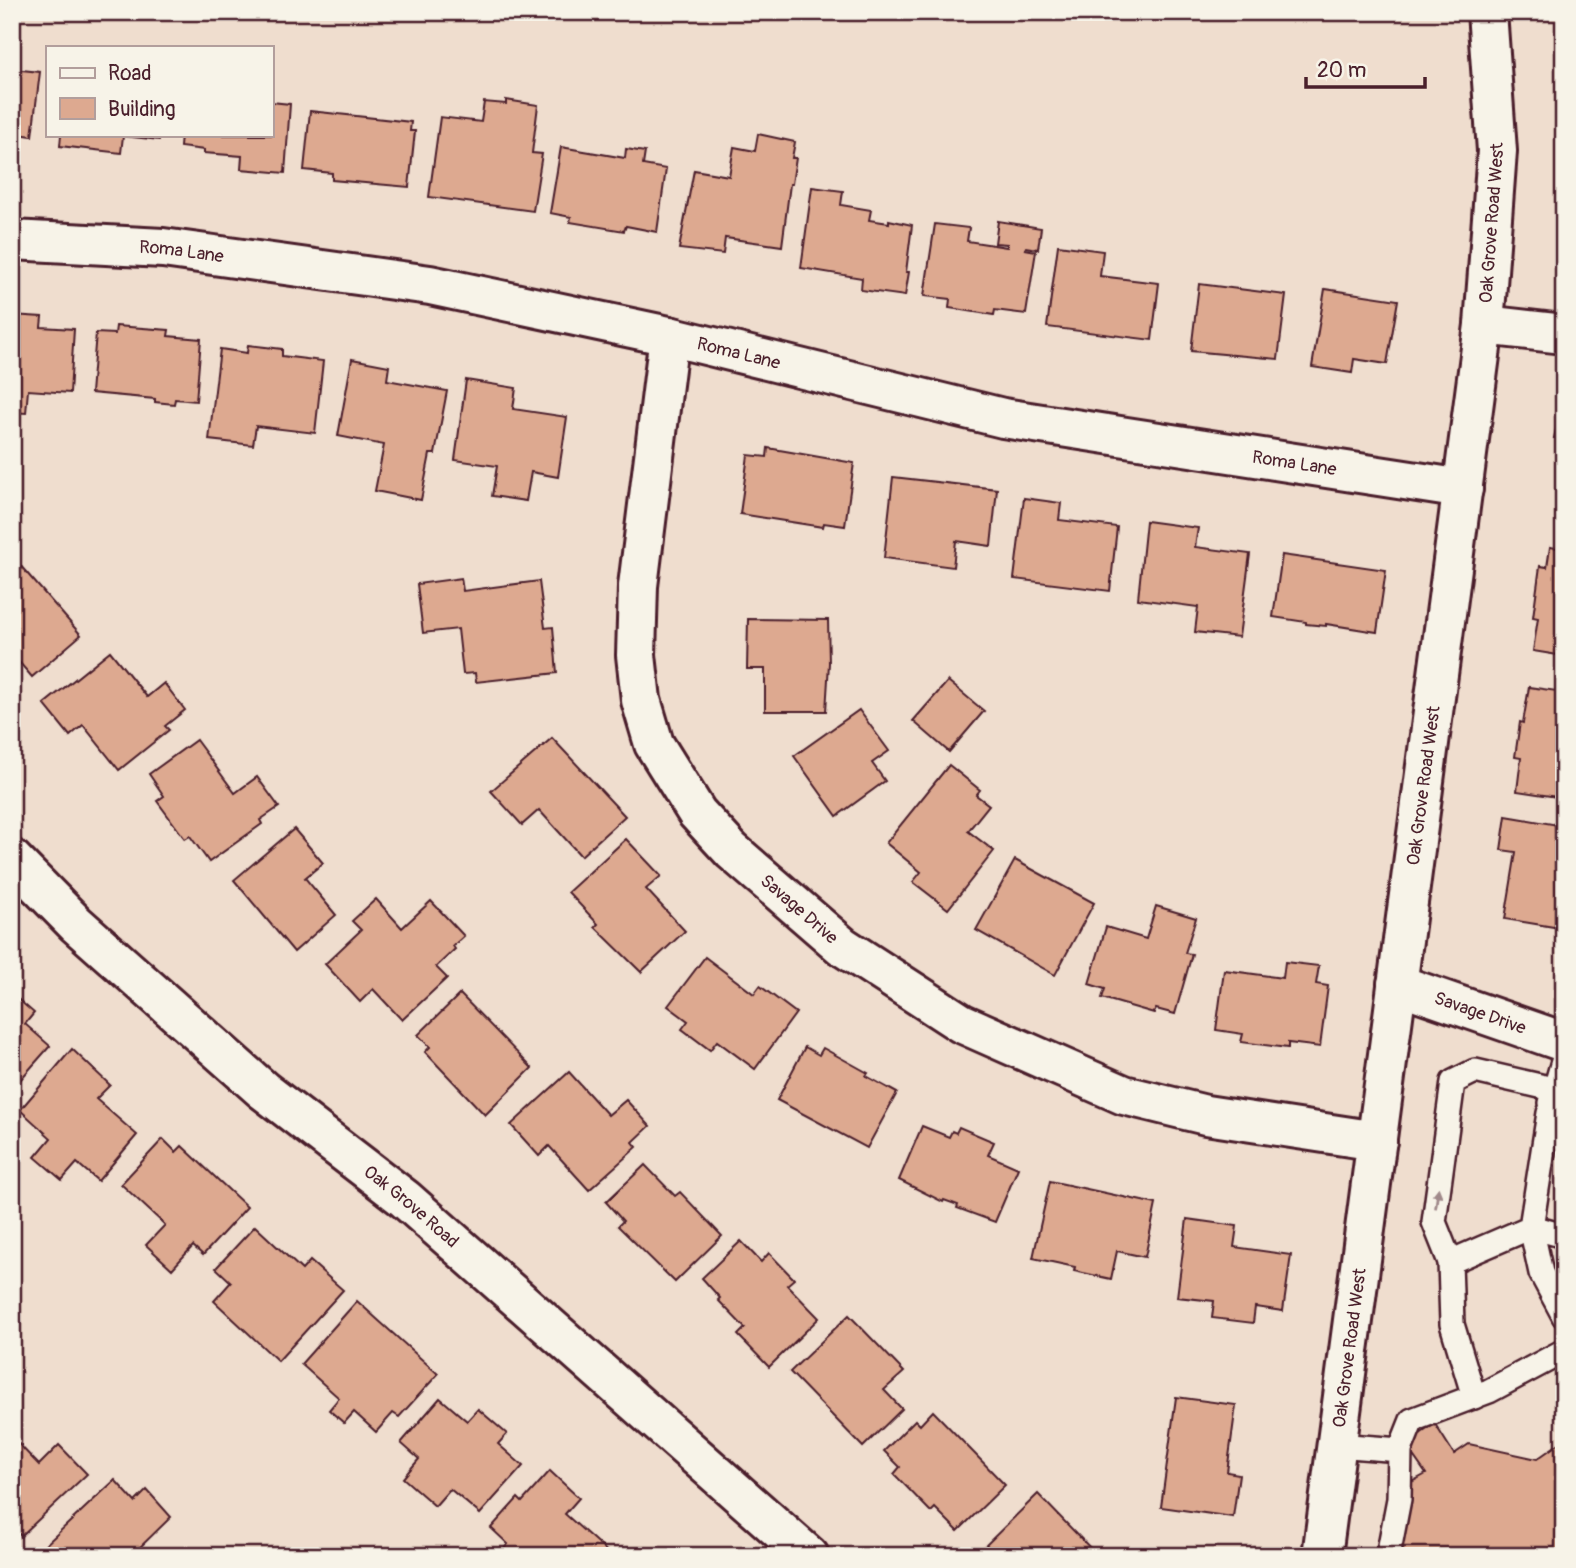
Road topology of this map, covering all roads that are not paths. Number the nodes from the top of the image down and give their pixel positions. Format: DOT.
graph roads {
  1 [pos="1487,12"];
  2 [pos="12,240"];
  3 [pos="1484,325"];
  4 [pos="1564,334"];
  5 [pos="669,336"];
  6 [pos="1463,489"];
  7 [pos="12,859"];
  8 [pos="1397,984"];
  9 [pos="1564,1042"];
  10 [pos="1564,1058"];
  11 [pos="1553,1089"];
  12 [pos="1556,1116"];
  13 [pos="1377,1141"];
  14 [pos="1531,1227"];
  15 [pos="1564,1236"];
  16 [pos="1450,1262"];
  17 [pos="1564,1316"];
  18 [pos="1564,1351"];
  19 [pos="1474,1397"];
  20 [pos="1337,1445"];
  21 [pos="1400,1450"];
  22 [pos="810,1556"];
  23 [pos="1322,1556"];
  24 [pos="1388,1556"];
  1 -- 3 [label="street, Oak Grove Road West"];
  2 -- 5 [label="street, Roma Lane"];
  3 -- 4 [label="street"];
  3 -- 6 [label="street, Oak Grove Road West"];
  5 -- 6 [label="street, Roma Lane"];
  5 -- 13 [label="street, Savage Drive"];
  6 -- 8 [label="street, Oak Grove Road West"];
  7 -- 22 [label="street, Oak Grove Road"];
  8 -- 9 [label="street, Savage Drive"];
  8 -- 13 [label="street, Oak Grove Road West"];
  10 -- 11 [label="lane"];
  11 -- 12 [label="lane"];
  16 -- 11 [label="lane, one-way"];
  12 -- 14 [label="lane"];
  13 -- 20 [label="street, Oak Grove Road West"];
  14 -- 15 [label="lane"];
  14 -- 16 [label="lane"];
  14 -- 17 [label="lane"];
  16 -- 19 [label="lane"];
  18 -- 19 [label="lane"];
  19 -- 21 [label="lane"];
  20 -- 21 [label="lane"];
  20 -- 23 [label="street, Oak Grove Road West"];
  21 -- 24 [label="lane"];
}
